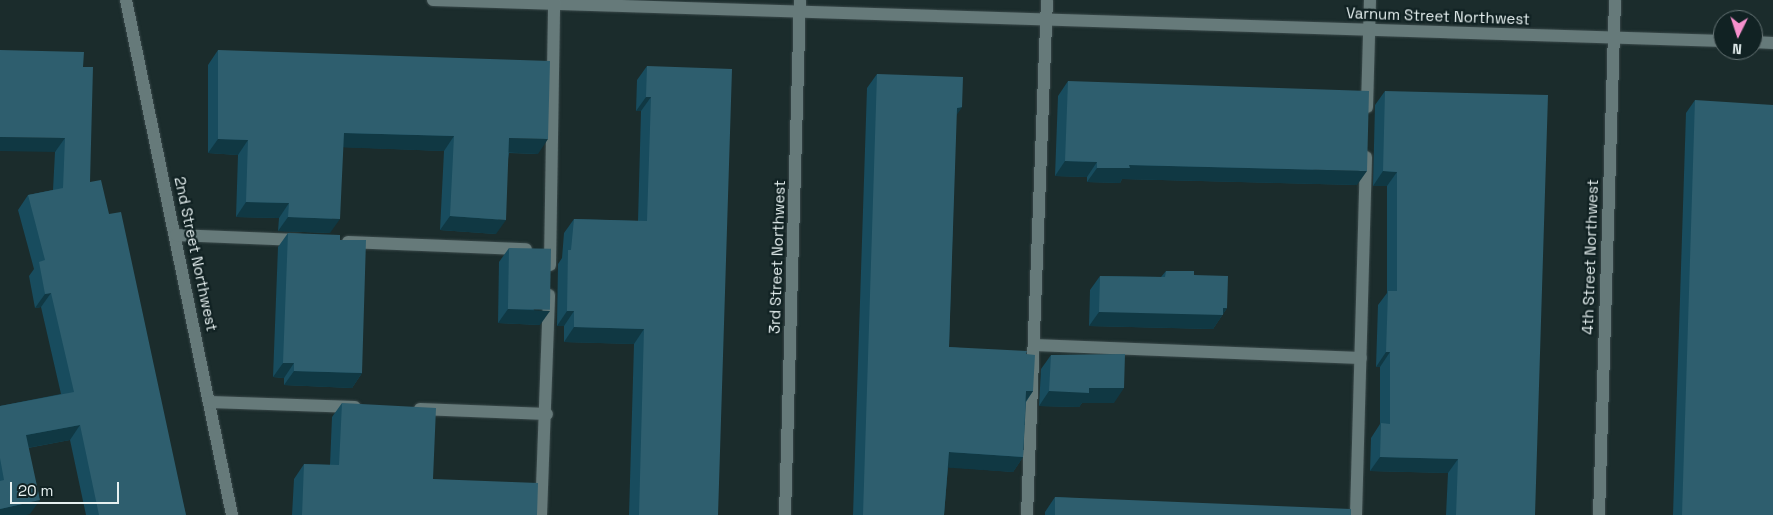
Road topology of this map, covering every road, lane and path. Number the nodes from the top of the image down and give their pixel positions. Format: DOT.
graph roads {
  1 [pos="126,0"];
  2 [pos="433,0"];
  3 [pos="1046,0"];
  4 [pos="1370,0"];
  5 [pos="1615,0"];
  6 [pos="555,2"];
  7 [pos="799,6"];
  8 [pos="1045,20"];
  9 [pos="1369,30"];
  10 [pos="1613,38"];
  11 [pos="1713,41"];
  12 [pos="1367,123"];
  13 [pos="1366,143"];
  14 [pos="176,236"];
  15 [pos="312,241"];
  16 [pos="332,242"];
  17 [pos="550,250"];
  18 [pos="1034,345"];
  19 [pos="1360,358"];
  20 [pos="210,402"];
  21 [pos="371,408"];
  22 [pos="410,409"];
  23 [pos="547,414"];
  24 [pos="232,515"];
  25 [pos="541,515"];
  26 [pos="785,515"];
  27 [pos="1027,515"];
  28 [pos="1356,515"];
  29 [pos="1599,515"];
  1 -- 14 [label="street, 2nd Street Northwest"];
  2 -- 6 [label="street, Varnum Street Northwest"];
  3 -- 8 [label="street"];
  4 -- 9 [label="street"];
  5 -- 10 [label="street, 4th Street Northwest"];
  6 -- 7 [label="street, Varnum Street Northwest"];
  6 -- 17 [label="street"];
  7 -- 8 [label="street, Varnum Street Northwest"];
  7 -- 26 [label="street, 3rd Street Northwest"];
  8 -- 9 [label="street, Varnum Street Northwest"];
  8 -- 18 [label="street"];
  9 -- 10 [label="street, Varnum Street Northwest"];
  9 -- 12 [label="street"];
  10 -- 11 [label="street, Varnum Street Northwest"];
  10 -- 29 [label="street, 4th Street Northwest"];
  13 -- 19 [label="street"];
  14 -- 15 [label="street"];
  14 -- 20 [label="street, 2nd Street Northwest"];
  16 -- 17 [label="street"];
  17 -- 23 [label="street"];
  18 -- 19 [label="street"];
  18 -- 27 [label="street"];
  19 -- 28 [label="street"];
  20 -- 21 [label="street"];
  20 -- 24 [label="street, 2nd Street Northwest"];
  22 -- 23 [label="street"];
  23 -- 25 [label="street"];
}
